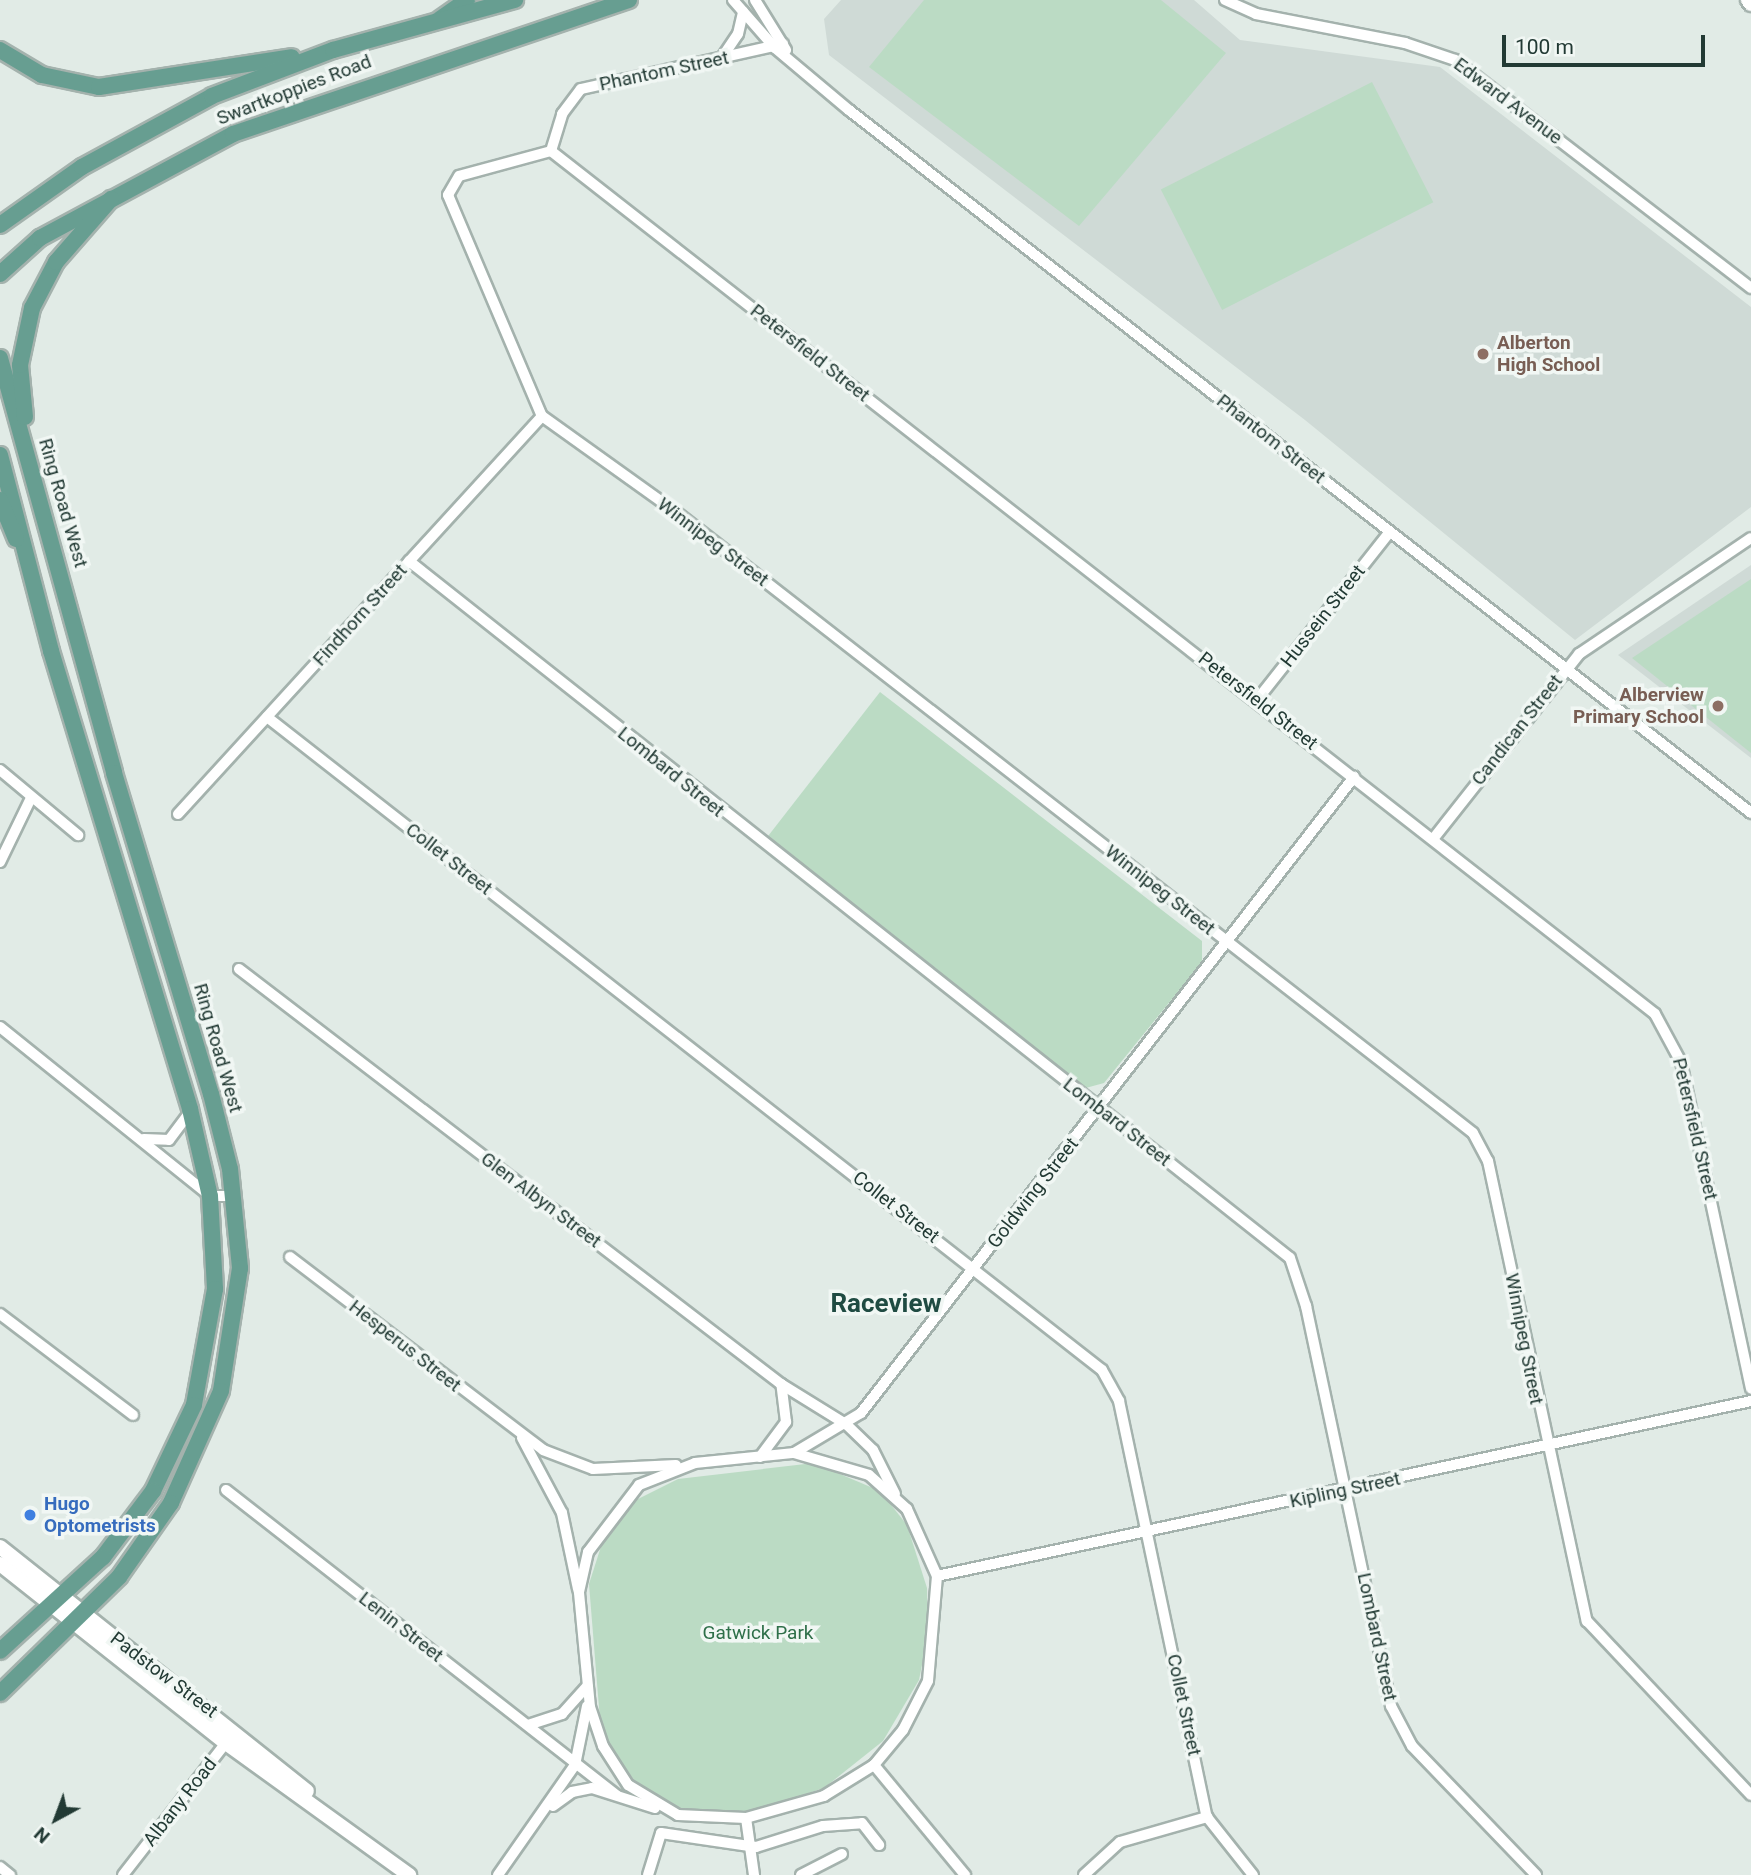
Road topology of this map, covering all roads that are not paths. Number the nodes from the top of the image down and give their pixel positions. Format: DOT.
graph roads {
  1 [pos="467,0"];
  2 [pos="515,0"];
  3 [pos="629,0"];
  4 [pos="733,0"];
  5 [pos="755,0"];
  6 [pos="1225,0"];
  7 [pos="743,12"];
  8 [pos="412,32"];
  9 [pos="779,46"];
  10 [pos="0,50"];
  11 [pos="333,50"];
  12 [pos="721,59"];
  13 [pos="551,151"];
  14 [pos="115,194"];
  15 [pos="0,225"];
  16 [pos="0,274"];
  17 [pos="1751,288"];
  18 [pos="0,358"];
  19 [pos="542,416"];
  20 [pos="0,454"];
  21 [pos="31,466"];
  22 [pos="0,500"];
  23 [pos="1390,533"];
  24 [pos="1751,538"];
  25 [pos="409,561"];
  26 [pos="32,569"];
  27 [pos="1565,669"];
  28 [pos="1257,700"];
  29 [pos="267,717"];
  30 [pos="0,770"];
  31 [pos="1353,777"];
  32 [pos="31,798"];
  33 [pos="1751,813"];
  34 [pos="178,814"];
  35 [pos="78,835"];
  36 [pos="1433,839"];
  37 [pos="0,862"];
  38 [pos="1228,943"];
  39 [pos="239,969"];
  40 [pos="0,1027"];
  41 [pos="1099,1108"];
  42 [pos="190,1109"];
  43 [pos="141,1138"];
  44 [pos="210,1196"];
  45 [pos="233,1196"];
  46 [pos="290,1257"];
  47 [pos="975,1269"];
  48 [pos="0,1314"];
  49 [pos="781,1384"];
  50 [pos="1751,1389"];
  51 [pos="1751,1401"];
  52 [pos="133,1415"];
  53 [pos="847,1425"];
  54 [pos="520,1436"];
  55 [pos="1546,1447"];
  56 [pos="794,1453"];
  57 [pos="760,1457"];
  58 [pos="695,1463"];
  59 [pos="226,1490"];
  60 [pos="1347,1490"];
  61 [pos="895,1494"];
  62 [pos="1149,1532"];
  63 [pos="0,1547"];
  64 [pos="1,1567"];
  65 [pos="937,1576"];
  66 [pos="579,1592"];
  67 [pos="56,1602"];
  68 [pos="79,1618"];
  69 [pos="0,1651"];
  70 [pos="587,1691"];
  71 [pos="0,1693"];
  72 [pos="528,1725"];
  73 [pos="236,1730"];
  74 [pos="226,1742"];
  75 [pos="575,1765"];
  76 [pos="874,1765"];
  77 [pos="1751,1795"];
  78 [pos="617,1796"];
  79 [pos="323,1807"];
  80 [pos="550,1808"];
  81 [pos="678,1815"];
  82 [pos="1207,1817"];
  83 [pos="746,1818"];
  84 [pos="879,1845"];
  85 [pos="750,1847"];
  86 [pos="842,1854"];
  87 [pos="0,1867"];
  88 [pos="10,1875"];
  89 [pos="123,1875"];
  90 [pos="409,1875"];
  91 [pos="498,1875"];
  92 [pos="648,1875"];
  93 [pos="754,1875"];
  94 [pos="801,1875"];
  95 [pos="965,1875"];
  96 [pos="1084,1875"];
  97 [pos="1253,1875"];
  98 [pos="1536,1875"];
  1 -- 8 [label="main road"];
  2 -- 8 [label="main road, Swartkoppies Road"];
  3 -- 14 [label="main road, Swartkoppies Road"];
  4 -- 7 [label="street, Phantom Street"];
  5 -- 9 [label="street, Phantom Street"];
  6 -- 17 [label="street, Edward Avenue"];
  7 -- 9 [label="street, Phantom Street"];
  7 -- 12 [label="street"];
  8 -- 11 [label="main road, Swartkoppies Road"];
  9 -- 12 [label="street, Phantom Street"];
  9 -- 23 [label="street, Phantom Street"];
  10 -- 11 [label="main road"];
  11 -- 15 [label="main road, Swartkoppies Road"];
  12 -- 13 [label="street, Phantom Street"];
  13 -- 19 [label="street"];
  13 -- 28 [label="street, Petersfield Street"];
  14 -- 16 [label="main road, Swartkoppies Road"];
  14 -- 21 [label="main road"];
  18 -- 21 [label="main road, Ring Road West"];
  19 -- 25 [label="street, Findhorn Street"];
  19 -- 38 [label="street, Winnipeg Street"];
  20 -- 26 [label="main road"];
  21 -- 45 [label="main road, Ring Road West"];
  22 -- 26 [label="main road"];
  23 -- 27 [label="street, Phantom Street"];
  23 -- 28 [label="street, Hussein Street"];
  24 -- 27 [label="street, Candican Street"];
  25 -- 29 [label="street, Findhorn Street"];
  25 -- 41 [label="street, Lombard Street"];
  26 -- 42 [label="main road"];
  27 -- 33 [label="street, Phantom Street"];
  27 -- 36 [label="street, Candican Street"];
  28 -- 31 [label="street, Petersfield Street"];
  29 -- 34 [label="street, Findhorn Street"];
  29 -- 47 [label="street, Collet Street"];
  30 -- 32 [label="street"];
  31 -- 36 [label="street, Petersfield Street"];
  31 -- 38 [label="street, Goldwing Street"];
  32 -- 35 [label="street"];
  32 -- 37 [label="street"];
  36 -- 50 [label="street, Petersfield Street"];
  38 -- 41 [label="street, Goldwing Street"];
  38 -- 55 [label="street, Winnipeg Street"];
  39 -- 49 [label="street, Glen Albyn Street"];
  40 -- 43 [label="street"];
  41 -- 47 [label="street, Goldwing Street"];
  41 -- 60 [label="street, Lombard Street"];
  42 -- 43 [label="street"];
  42 -- 44 [label="main road"];
  43 -- 44 [label="street"];
  44 -- 45 [label="street"];
  44 -- 67 [label="main road"];
  45 -- 68 [label="main road, Ring Road West"];
  46 -- 54 [label="street, Hesperus Street"];
  47 -- 53 [label="street, Goldwing Street"];
  47 -- 62 [label="street, Collet Street"];
  48 -- 52 [label="street"];
  49 -- 53 [label="street, Glen Albyn Street"];
  49 -- 57 [label="street"];
  51 -- 55 [label="street, Kipling Street"];
  53 -- 56 [label="street, Goldwing Street"];
  53 -- 61 [label="street, Glen Albyn Street"];
  54 -- 58 [label="street, Hesperus Street"];
  54 -- 66 [label="street, Hesperus Street"];
  55 -- 60 [label="street, Kipling Street"];
  55 -- 77 [label="street, Winnipeg Street"];
  56 -- 57 [label="street"];
  56 -- 61 [label="street"];
  57 -- 58 [label="street"];
  58 -- 66 [label="street"];
  59 -- 72 [label="street, Lenin Street"];
  60 -- 62 [label="street, Kipling Street"];
  60 -- 98 [label="street, Lombard Street"];
  61 -- 65 [label="street"];
  62 -- 65 [label="street, Kipling Street"];
  62 -- 82 [label="street, Collet Street"];
  63 -- 67 [label="street, Padstow Street"];
  64 -- 67 [label="street, Padstow Street"];
  65 -- 76 [label="street"];
  66 -- 70 [label="street"];
  67 -- 68 [label="street, Padstow Street"];
  67 -- 69 [label="main road"];
  68 -- 71 [label="main road, Ring Road West"];
  68 -- 73 [label="street, Padstow Street"];
  68 -- 74 [label="street, Padstow Street"];
  70 -- 72 [label="street"];
  70 -- 75 [label="street"];
  70 -- 81 [label="street"];
  72 -- 75 [label="street, Lenin Street"];
  73 -- 74 [label="street, Albany Road"];
  73 -- 79 [label="street, Padstow Street"];
  74 -- 79 [label="street, Padstow Street"];
  74 -- 89 [label="street, Albany Road"];
  75 -- 78 [label="street, Lenin Street"];
  75 -- 80 [label="street"];
  76 -- 83 [label="street"];
  76 -- 95 [label="street"];
  78 -- 80 [label="street"];
  78 -- 81 [label="street"];
  79 -- 90 [label="street, Padstow Street"];
  80 -- 91 [label="street"];
  81 -- 83 [label="street"];
  82 -- 96 [label="street"];
  82 -- 97 [label="street, Collet Street"];
  83 -- 85 [label="street"];
  84 -- 85 [label="street"];
  85 -- 92 [label="street"];
  85 -- 93 [label="street"];
  86 -- 94 [label="street"];
  87 -- 88 [label="street"];
}
